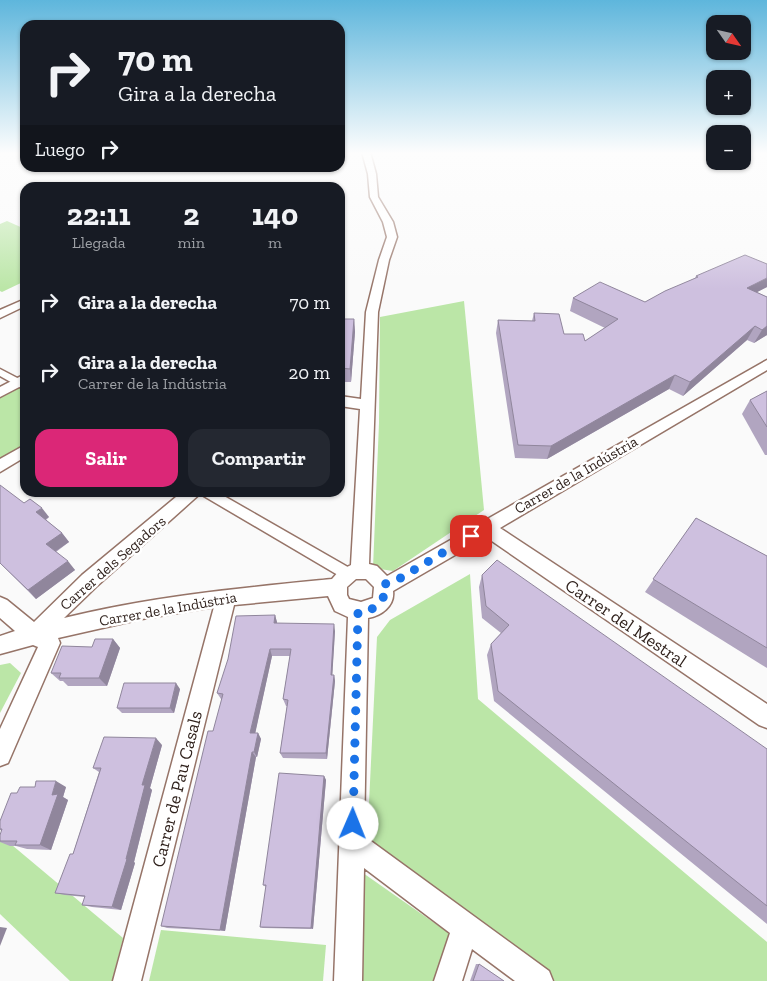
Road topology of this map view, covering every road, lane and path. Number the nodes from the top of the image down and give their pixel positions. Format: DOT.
graph roads {
  1 [pos="374,198"];
  2 [pos="20,304"];
  3 [pos="0,314"];
  4 [pos="767,364"];
  5 [pos="0,372"];
  6 [pos="20,382"];
  7 [pos="20,384"];
  8 [pos="0,393"];
  9 [pos="345,402"];
  10 [pos="368,406"];
  11 [pos="20,453"];
  12 [pos="0,466"];
  13 [pos="188,497"];
  14 [pos="214,497"];
  15 [pos="486,528"];
  16 [pos="348,577"];
  17 [pos="383,584"];
  18 [pos="226,598"];
  19 [pos="0,606"];
  20 [pos="358,612"];
  21 [pos="34,635"];
  22 [pos="0,645"];
  23 [pos="767,717"];
  24 [pos="0,755"];
  25 [pos="353,842"];
  26 [pos="465,928"];
  27 [pos="127,981"];
  28 [pos="348,981"];
  29 [pos="448,981"];
  30 [pos="540,981"];
  1 -- 10 [label="street"];
  2 -- 3 [label="street"];
  4 -- 15 [label="street, Carrer de la Indústria"];
  5 -- 6 [label="street"];
  7 -- 8 [label="street"];
  9 -- 10 [label="street"];
  10 -- 16 [label="street"];
  11 -- 12 [label="street"];
  13 -- 21 [label="street, Carrer dels Segadors"];
  14 -- 16 [label="street"];
  15 -- 17 [label="street, Carrer de la Indústria"];
  15 -- 23 [label="street, Carrer del Mestral"];
  16 -- 17 [label="street"];
  16 -- 18 [label="street, Carrer de la Indústria"];
  16 -- 20 [label="street"];
  17 -- 20 [label="street"];
  18 -- 21 [label="street, Carrer de la Indústria"];
  18 -- 27 [label="street, Carrer de Pau Casals"];
  19 -- 21 [label="street"];
  20 -- 25 [label="street"];
  21 -- 22 [label="street, Carrer de la Indústria"];
  21 -- 24 [label="street"];
  25 -- 26 [label="street"];
  25 -- 28 [label="street"];
  26 -- 29 [label="street"];
  26 -- 30 [label="street"];
}
